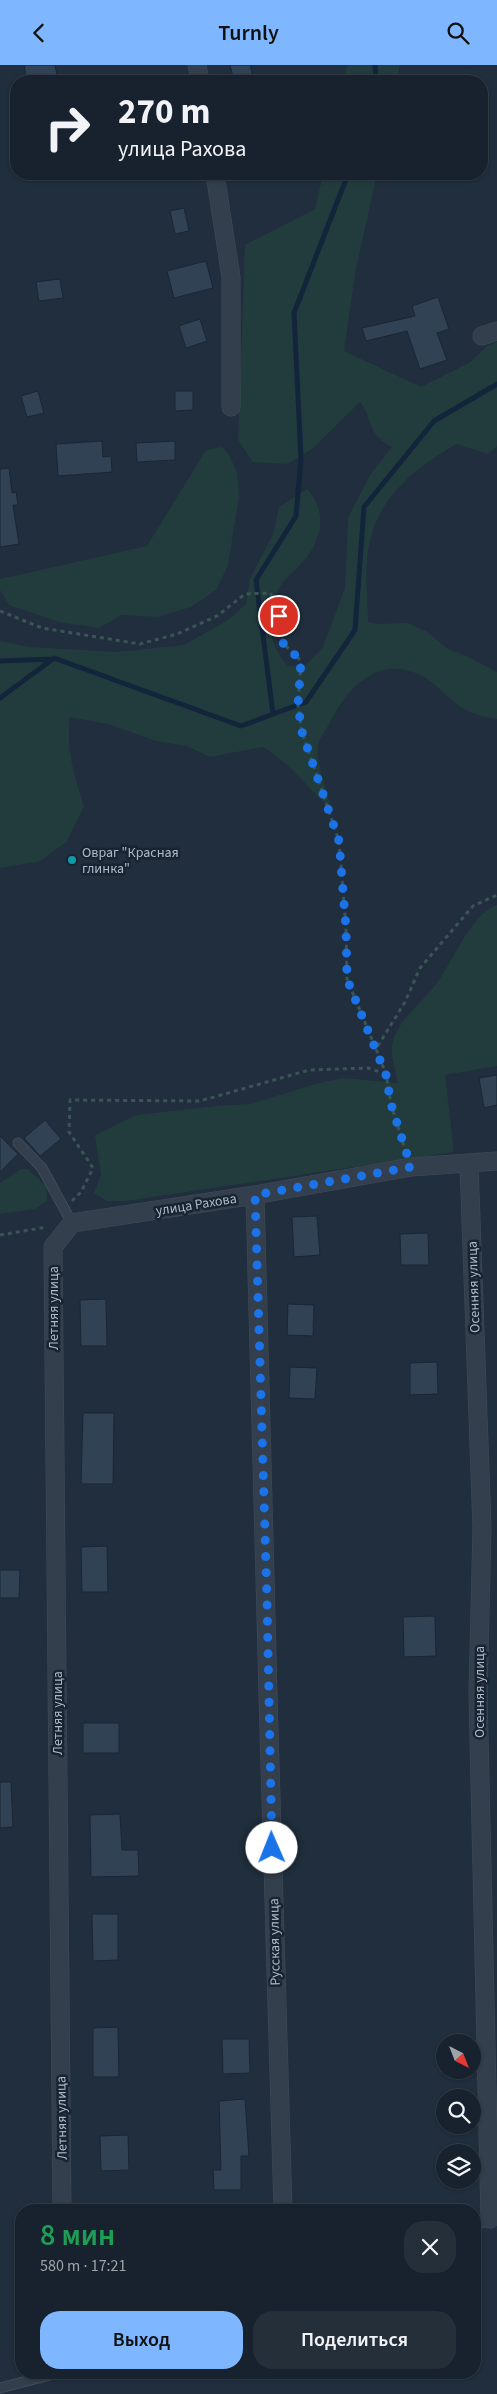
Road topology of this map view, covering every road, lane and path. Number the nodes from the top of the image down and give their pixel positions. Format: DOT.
graph roads {
  1 [pos="216,180"];
  2 [pos="231,407"];
  3 [pos="0,611"];
  4 [pos="497,895"];
  5 [pos="376,1049"];
  6 [pos="386,1075"];
  7 [pos="18,1143"];
  8 [pos="497,1161"];
  9 [pos="469,1164"];
  10 [pos="411,1167"];
  11 [pos="255,1195"];
  12 [pos="68,1216"];
  13 [pos="0,1235"];
  14 [pos="490,1527"];
  15 [pos="62,2204"];
  16 [pos="283,2204"];
  17 [pos="487,2221"];
  18 [pos="35,2379"];
  19 [pos="0,2388"];
  1 -- 2 [label="street"];
  3 -- 5 [label="path"];
  4 -- 5 [label="path"];
  5 -- 6 [label="path"];
  6 -- 10 [label="path"];
  6 -- 12 [label="path"];
  7 -- 12 [label="lane"];
  8 -- 9 [label="street, улица Рахова"];
  9 -- 10 [label="street, улица Рахова"];
  9 -- 14 [label="street, Осенняя улица"];
  10 -- 11 [label="street, улица Рахова"];
  11 -- 12 [label="street, улица Рахова"];
  11 -- 16 [label="street, Русская улица"];
  12 -- 13 [label="path"];
  12 -- 15 [label="street, Летняя улица"];
  14 -- 17 [label="street, Осенняя улица"];
  18 -- 19 [label="lane"];
}
